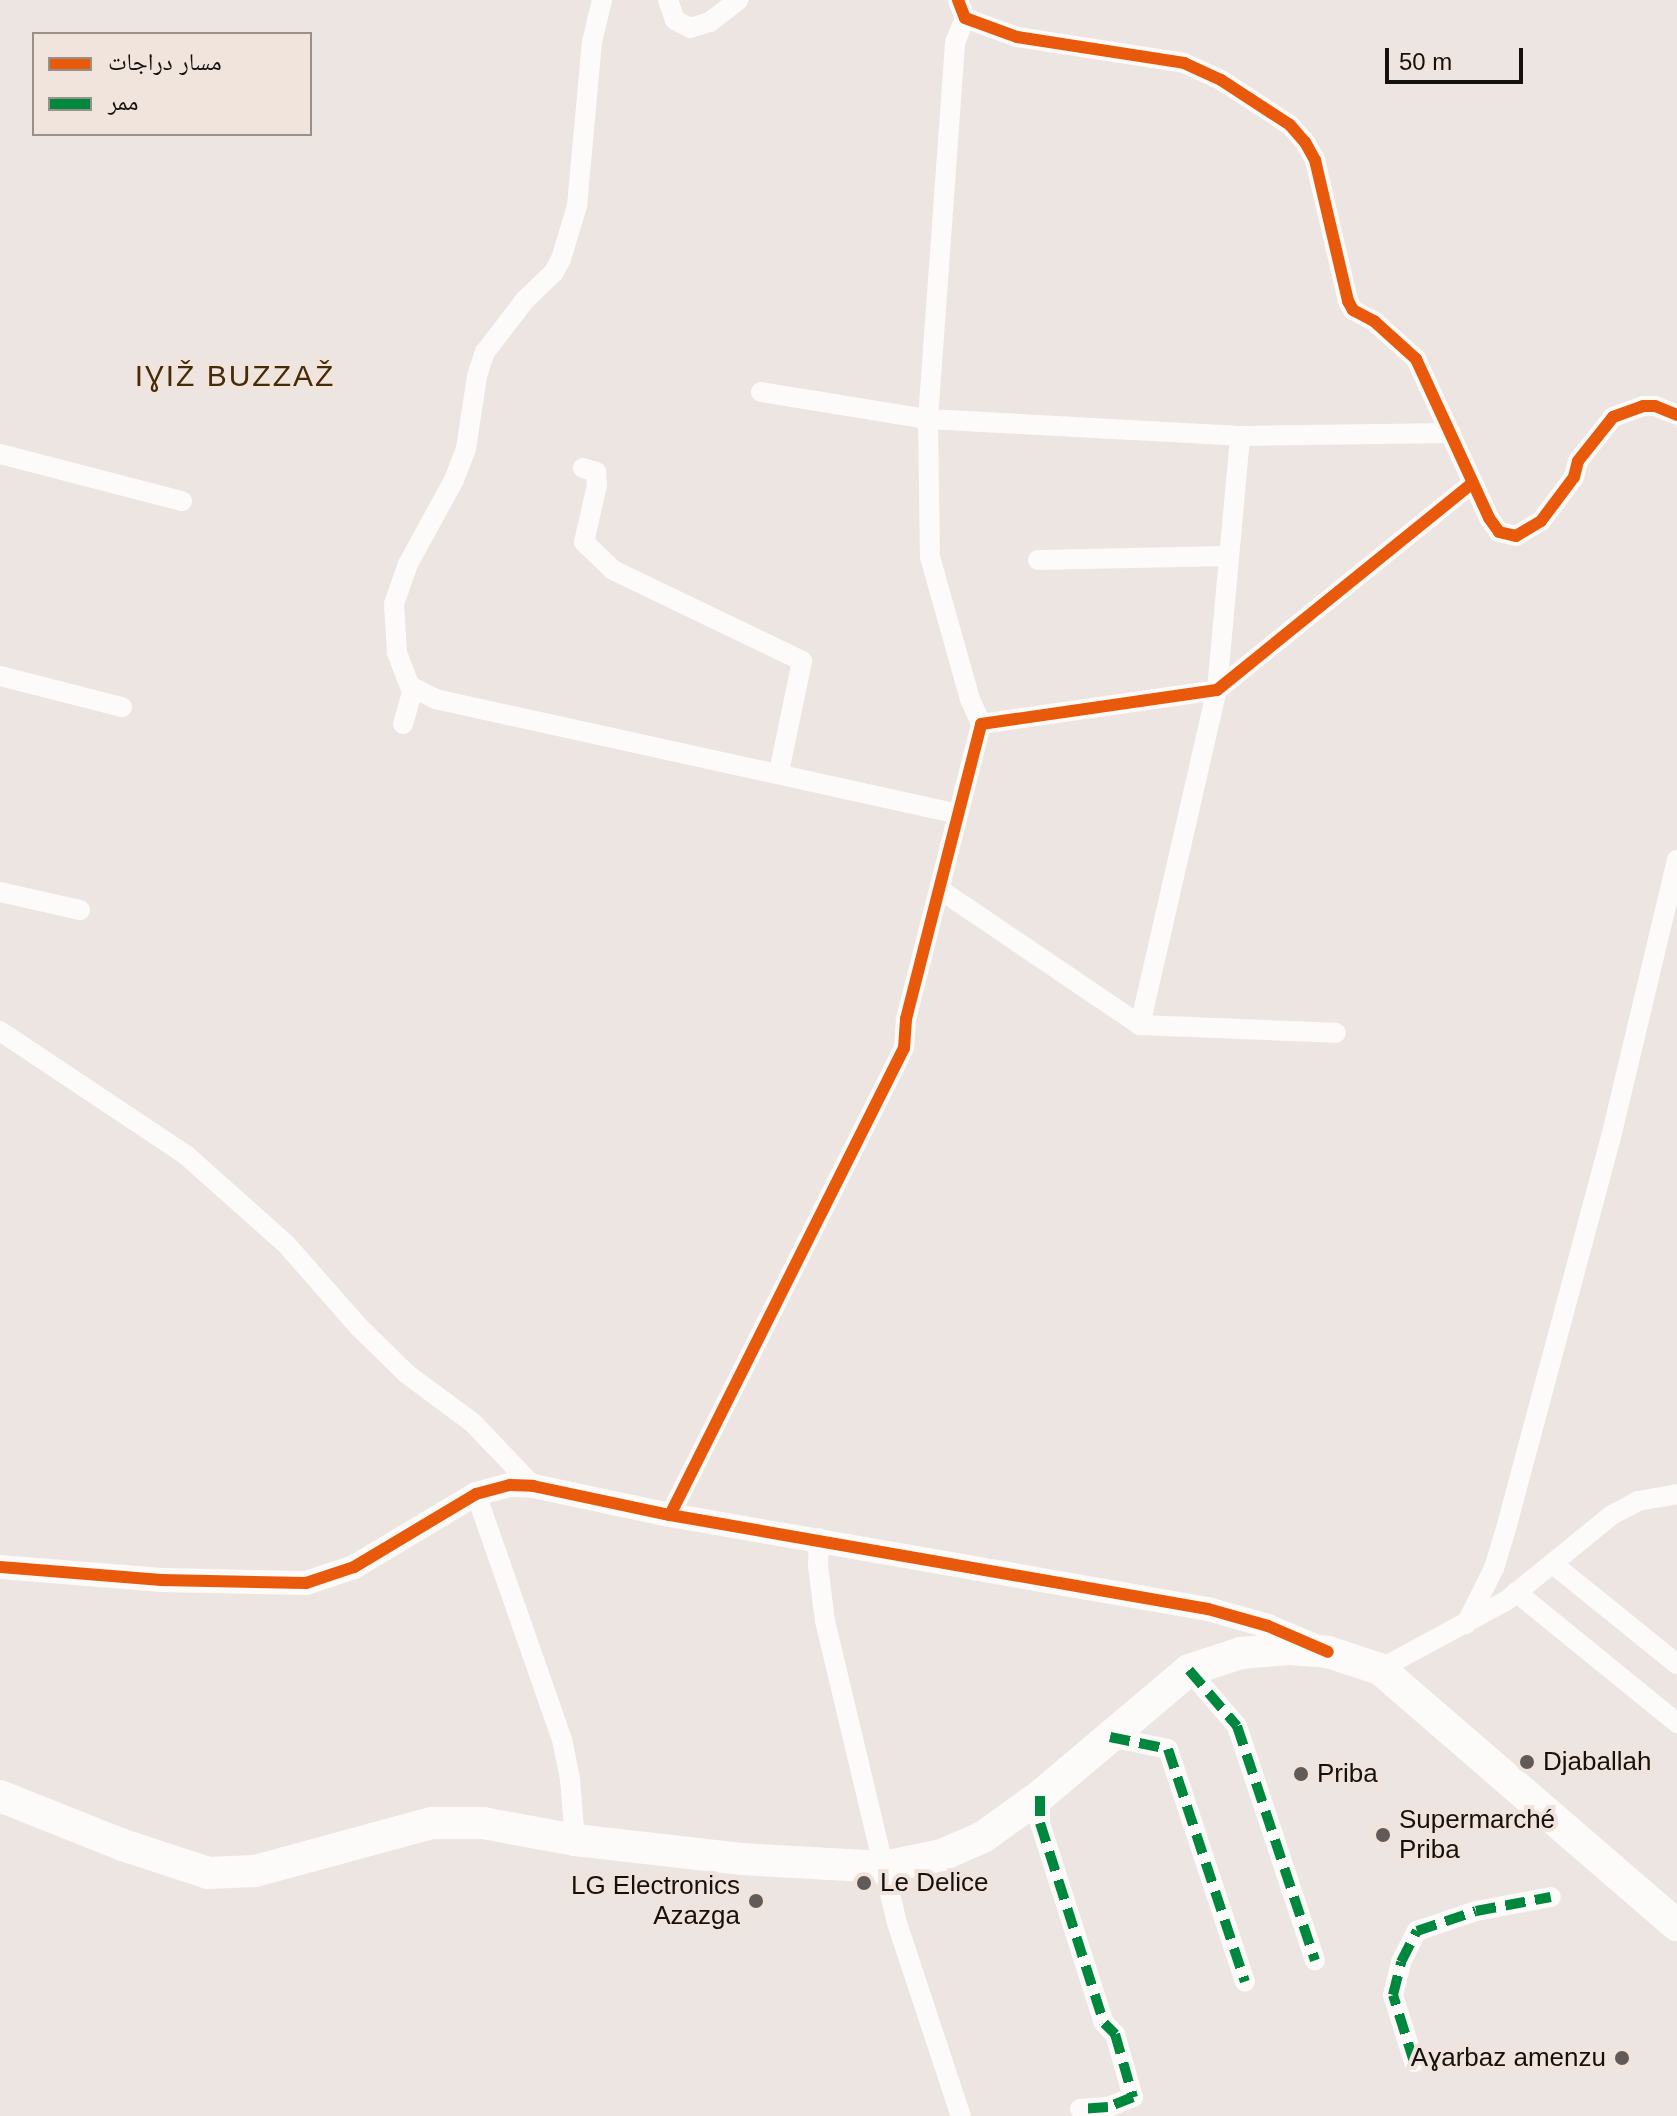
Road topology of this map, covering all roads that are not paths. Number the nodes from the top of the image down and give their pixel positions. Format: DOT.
graph roads {
  1 [pos="602,0"];
  2 [pos="668,0"];
  3 [pos="738,0"];
  4 [pos="961,9"];
  5 [pos="761,392"];
  6 [pos="1677,415"];
  7 [pos="928,419"];
  8 [pos="1451,433"];
  9 [pos="1240,436"];
  10 [pos="0,454"];
  11 [pos="583,468"];
  12 [pos="1473,483"];
  13 [pos="182,501"];
  14 [pos="1227,556"];
  15 [pos="1038,560"];
  16 [pos="0,676"];
  17 [pos="410,686"];
  18 [pos="1217,690"];
  19 [pos="122,707"];
  20 [pos="403,724"];
  21 [pos="981,724"];
  22 [pos="779,772"];
  23 [pos="959,814"];
  24 [pos="1677,860"];
  25 [pos="939,889"];
  26 [pos="0,892"];
  27 [pos="80,910"];
  28 [pos="1140,1025"];
  29 [pos="0,1031"];
  30 [pos="1336,1033"];
  31 [pos="533,1486"];
  32 [pos="476,1494"];
  33 [pos="1677,1494"];
  34 [pos="670,1515"];
  35 [pos="819,1538"];
  36 [pos="1553,1564"];
  37 [pos="0,1567"];
  38 [pos="1516,1592"];
  39 [pos="1466,1624"];
  40 [pos="1328,1652"];
  41 [pos="1677,1664"];
  42 [pos="1380,1669"];
  43 [pos="1189,1670"];
  44 [pos="1677,1723"];
  45 [pos="1110,1737"];
  46 [pos="0,1796"];
  47 [pos="1040,1796"];
  48 [pos="575,1840"];
  49 [pos="884,1867"];
  50 [pos="1551,1897"];
  51 [pos="1677,1925"];
  52 [pos="1315,1960"];
  53 [pos="1245,1982"];
  54 [pos="1414,2062"];
  55 [pos="1080,2109"];
  56 [pos="961,2116"];
  1 -- 17 [label="street"];
  2 -- 3 [label="street"];
  4 -- 7 [label="street"];
  4 -- 8 [label="street"];
  5 -- 7 [label="street"];
  6 -- 12 [label="street"];
  7 -- 9 [label="street"];
  7 -- 21 [label="street"];
  8 -- 9 [label="street"];
  8 -- 12 [label="street"];
  9 -- 14 [label="street"];
  10 -- 13 [label="street"];
  11 -- 22 [label="street"];
  12 -- 18 [label="street"];
  14 -- 15 [label="street"];
  14 -- 18 [label="street"];
  16 -- 19 [label="street"];
  17 -- 20 [label="street"];
  17 -- 22 [label="street"];
  18 -- 21 [label="street"];
  18 -- 28 [label="street"];
  21 -- 23 [label="street"];
  22 -- 23 [label="street"];
  23 -- 25 [label="street"];
  24 -- 39 [label="street"];
  25 -- 28 [label="street"];
  25 -- 34 [label="street"];
  26 -- 27 [label="street"];
  28 -- 30 [label="street"];
  29 -- 31 [label="street"];
  31 -- 32 [label="street"];
  31 -- 34 [label="street"];
  32 -- 37 [label="street"];
  32 -- 48 [label="street"];
  33 -- 36 [label="street"];
  34 -- 35 [label="street"];
  35 -- 40 [label="street"];
  35 -- 49 [label="street"];
  36 -- 38 [label="street"];
  36 -- 41 [label="street"];
  38 -- 39 [label="street"];
  38 -- 44 [label="street"];
  39 -- 42 [label="street"];
  40 -- 42 [label="main road"];
  40 -- 43 [label="main road"];
  42 -- 51 [label="main road"];
  43 -- 45 [label="main road"];
  43 -- 52 [label="street"];
  45 -- 47 [label="main road"];
  45 -- 53 [label="street"];
  46 -- 48 [label="main road"];
  47 -- 49 [label="main road"];
  47 -- 55 [label="street"];
  48 -- 49 [label="main road"];
  49 -- 56 [label="street"];
  50 -- 54 [label="street"];
}
